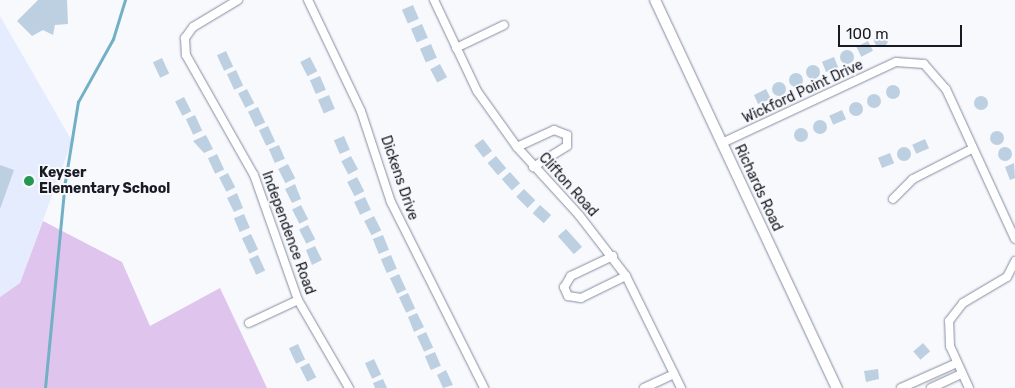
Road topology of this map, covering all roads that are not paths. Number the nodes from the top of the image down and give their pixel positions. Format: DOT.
graph roads {
  1 [pos="238,0"];
  2 [pos="308,0"];
  3 [pos="434,0"];
  4 [pos="655,0"];
  5 [pos="504,25"];
  6 [pos="456,48"];
  7 [pos="722,143"];
  8 [pos="517,147"];
  9 [pos="972,149"];
  10 [pos="533,167"];
  11 [pos="893,199"];
  12 [pos="1012,223"];
  13 [pos="1015,239"];
  14 [pos="613,256"];
  15 [pos="1015,261"];
  16 [pos="626,276"];
  17 [pos="298,300"];
  18 [pos="249,323"];
  19 [pos="957,363"];
  20 [pos="674,374"];
  21 [pos="961,374"];
  22 [pos="349,388"];
  23 [pos="484,388"];
  24 [pos="644,388"];
  25 [pos="681,388"];
  26 [pos="836,388"];
  27 [pos="901,388"];
  28 [pos="931,388"];
  29 [pos="968,388"];
  1 -- 17 [label="street, Independence Road"];
  2 -- 23 [label="street, Dickens Drive"];
  3 -- 6 [label="street, Clifton Road"];
  4 -- 7 [label="street, Richards Road"];
  5 -- 6 [label="street"];
  6 -- 8 [label="street, Clifton Road"];
  7 -- 9 [label="street, Wickford Point Drive"];
  7 -- 26 [label="street, Richards Road"];
  8 -- 10 [label="street, Clifton Road"];
  8 -- 10 [label="street"];
  9 -- 11 [label="street"];
  9 -- 12 [label="street"];
  10 -- 14 [label="street, Clifton Road"];
  12 -- 13 [label="street"];
  14 -- 16 [label="street, Clifton Road"];
  14 -- 16 [label="street"];
  15 -- 19 [label="street"];
  16 -- 20 [label="street, Clifton Road"];
  17 -- 18 [label="street"];
  17 -- 22 [label="street, Independence Road"];
  19 -- 21 [label="street"];
  19 -- 27 [label="street"];
  20 -- 24 [label="street"];
  20 -- 25 [label="street, Clifton Road"];
  21 -- 28 [label="street"];
  21 -- 29 [label="street"];
}
